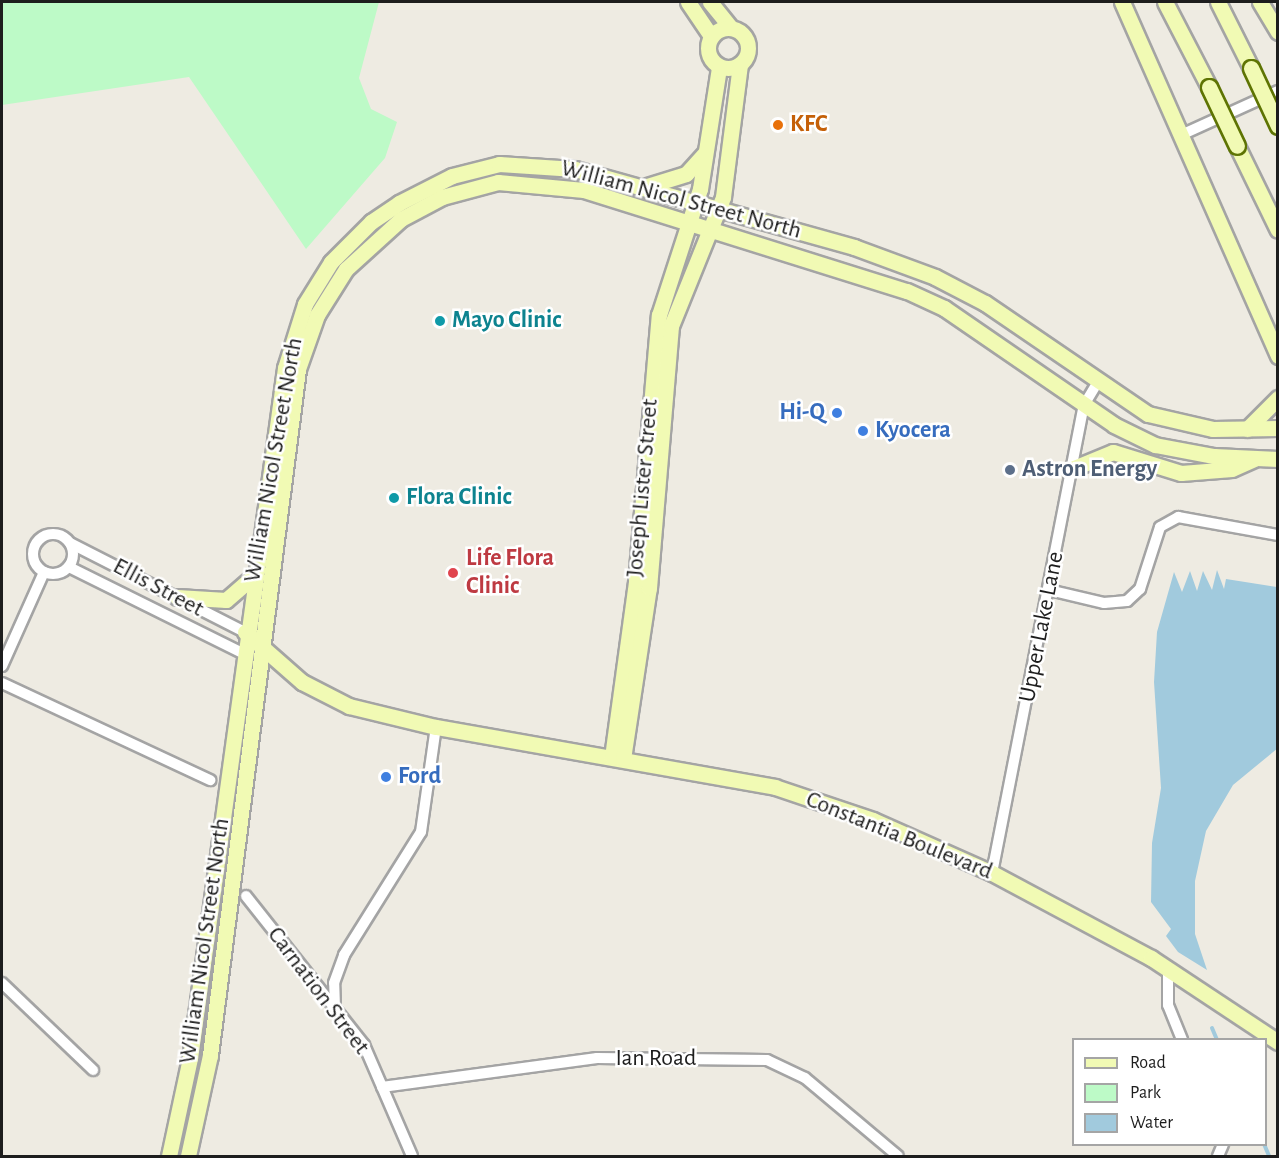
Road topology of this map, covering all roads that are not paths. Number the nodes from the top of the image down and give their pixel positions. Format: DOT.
graph roads {
  1 [pos="688,2"];
  2 [pos="710,2"];
  3 [pos="1122,2"];
  4 [pos="1165,2"];
  5 [pos="1218,2"];
  6 [pos="1260,2"];
  7 [pos="731,28"];
  8 [pos="1278,32"];
  9 [pos="711,36"];
  10 [pos="740,64"];
  11 [pos="719,67"];
  12 [pos="1277,91"];
  13 [pos="1278,126"];
  14 [pos="1181,135"];
  15 [pos="707,151"];
  16 [pos="643,188"];
  17 [pos="696,203"];
  18 [pos="719,209"];
  19 [pos="689,224"];
  20 [pos="710,230"];
  21 [pos="1278,230"];
  22 [pos="1277,356"];
  23 [pos="1097,383"];
  24 [pos="1278,398"];
  25 [pos="1084,405"];
  26 [pos="1278,428"];
  27 [pos="1247,429"];
  28 [pos="1254,459"];
  29 [pos="1276,460"];
  30 [pos="1074,468"];
  31 [pos="1278,535"];
  32 [pos="70,543"];
  33 [pos="69,567"];
  34 [pos="44,572"];
  35 [pos="254,576"];
  36 [pos="1049,590"];
  37 [pos="177,597"];
  38 [pos="245,632"];
  39 [pos="267,646"];
  40 [pos="242,653"];
  41 [pos="265,662"];
  42 [pos="281,663"];
  43 [pos="2,666"];
  44 [pos="2,682"];
  45 [pos="436,727"];
  46 [pos="617,758"];
  47 [pos="210,780"];
  48 [pos="992,873"];
  49 [pos="246,896"];
  50 [pos="1168,967"];
  51 [pos="2,983"];
  52 [pos="335,1007"];
  53 [pos="1181,1038"];
  54 [pos="1278,1042"];
  55 [pos="93,1070"];
  56 [pos="382,1087"];
  57 [pos="169,1156"];
  58 [pos="188,1156"];
  59 [pos="412,1156"];
  60 [pos="898,1156"];
  1 -- 9 [label="main road"];
  2 -- 7 [label="main road"];
  3 -- 14 [label="main road"];
  4 -- 21 [label="main road, bridge"];
  5 -- 13 [label="main road, bridge"];
  6 -- 8 [label="main road"];
  7 -- 9 [label="main road"];
  7 -- 10 [label="main road"];
  9 -- 11 [label="main road"];
  10 -- 11 [label="main road"];
  10 -- 18 [label="main road, Joseph Lister Street"];
  11 -- 15 [label="main road, Joseph Lister Street"];
  12 -- 14 [label="street"];
  14 -- 22 [label="main road"];
  15 -- 16 [label="main road"];
  15 -- 17 [label="main road, Joseph Lister Street"];
  16 -- 17 [label="main road, William Nicol Street North"];
  16 -- 35 [label="main road, William Nicol Street North"];
  17 -- 18 [label="main road, William Nicol Street North"];
  17 -- 19 [label="main road, Joseph Lister Street"];
  18 -- 20 [label="main road, Joseph Lister Street"];
  18 -- 23 [label="main road, William Nicol Street North"];
  19 -- 20 [label="main road, William Nicol Street North"];
  19 -- 39 [label="main road, William Nicol Street North"];
  19 -- 46 [label="main road, Joseph Lister Street"];
  20 -- 25 [label="main road, William Nicol Street North"];
  20 -- 46 [label="main road, Joseph Lister Street"];
  23 -- 25 [label="street, Upper Lake Lane"];
  23 -- 27 [label="main road, William Nicol Street North"];
  24 -- 27 [label="main road"];
  25 -- 28 [label="main road, William Nicol Street North"];
  25 -- 30 [label="street, Upper Lake Lane"];
  26 -- 27 [label="main road, William Nicol Street North"];
  28 -- 29 [label="main road, William Nicol Street North"];
  28 -- 30 [label="main road"];
  30 -- 36 [label="street, Upper Lake Lane"];
  31 -- 36 [label="street"];
  32 -- 33 [label="street"];
  32 -- 34 [label="street, Ellis Street"];
  32 -- 37 [label="street, Ellis Street"];
  33 -- 34 [label="street"];
  33 -- 40 [label="street, Ellis Street"];
  34 -- 43 [label="street"];
  35 -- 37 [label="main road"];
  35 -- 38 [label="main road, William Nicol Street North"];
  36 -- 48 [label="street, Upper Lake Lane"];
  37 -- 38 [label="street, Ellis Street"];
  38 -- 39 [label="main road, Constantia Boulevard"];
  38 -- 40 [label="main road, William Nicol Street North"];
  39 -- 41 [label="main road, William Nicol Street North"];
  39 -- 42 [label="main road, Constantia Boulevard"];
  40 -- 41 [label="main road, Constantia Boulevard"];
  40 -- 57 [label="main road, William Nicol Street North"];
  41 -- 42 [label="main road, Constantia Boulevard"];
  41 -- 58 [label="main road, William Nicol Street North"];
  42 -- 45 [label="main road, Constantia Boulevard"];
  44 -- 47 [label="street"];
  45 -- 46 [label="main road, Constantia Boulevard"];
  45 -- 52 [label="street"];
  46 -- 48 [label="main road, Constantia Boulevard"];
  48 -- 50 [label="main road, Constantia Boulevard"];
  49 -- 52 [label="street, Carnation Street"];
  50 -- 53 [label="street"];
  50 -- 54 [label="main road, Constantia Boulevard"];
  51 -- 55 [label="street"];
  52 -- 56 [label="street, Carnation Street"];
  56 -- 59 [label="street, Carnation Street"];
  56 -- 60 [label="street, Ian Road"];
}
